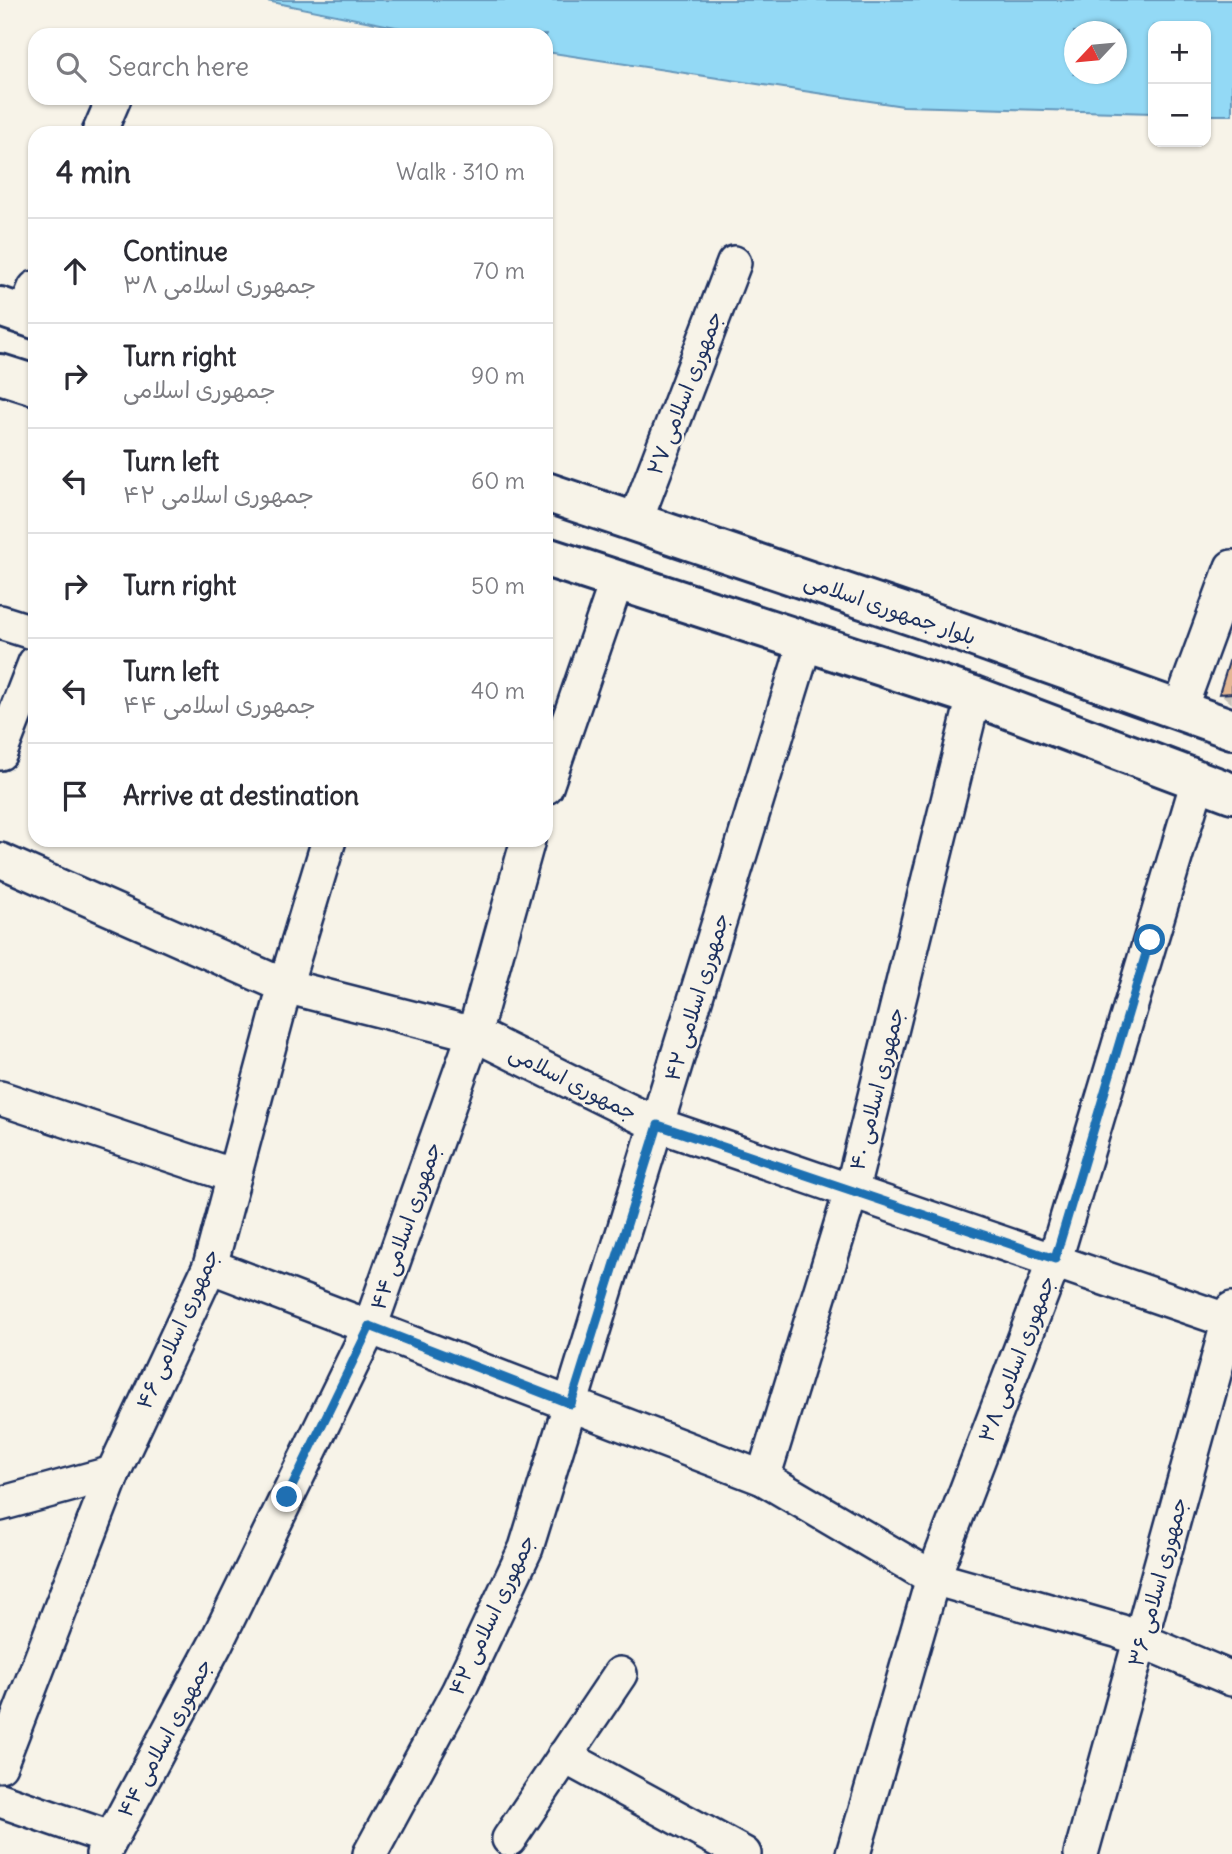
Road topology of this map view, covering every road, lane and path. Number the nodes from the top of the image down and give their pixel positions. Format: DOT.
graph roads {
  1 [pos="111,105"];
  2 [pos="102,126"];
  3 [pos="734,262"];
  4 [pos="0,374"];
  5 [pos="28,384"];
  6 [pos="553,494"];
  7 [pos="635,522"];
  8 [pos="553,559"];
  9 [pos="1232,567"];
  10 [pos="617,580"];
  11 [pos="0,622"];
  12 [pos="28,631"];
  13 [pos="806,640"];
  14 [pos="28,681"];
  15 [pos="974,696"];
  16 [pos="1179,711"];
  17 [pos="1232,729"];
  18 [pos="0,753"];
  19 [pos="553,767"];
  20 [pos="1215,787"];
  21 [pos="327,847"];
  22 [pos="526,847"];
  23 [pos="0,860"];
  24 [pos="285,986"];
  25 [pos="474,1034"];
  26 [pos="0,1098"];
  27 [pos="658,1125"];
  28 [pos="234,1176"];
  29 [pos="852,1189"];
  30 [pos="1055,1259"];
  31 [pos="210,1266"];
  32 [pos="1231,1317"];
  33 [pos="370,1326"];
  34 [pos="571,1404"];
  35 [pos="113,1473"];
  36 [pos="763,1478"];
  37 [pos="0,1504"];
  38 [pos="933,1578"];
  39 [pos="1142,1642"];
  40 [pos="620,1674"];
  41 [pos="1232,1679"];
  42 [pos="564,1756"];
  43 [pos="0,1765"];
  44 [pos="0,1800"];
  45 [pos="509,1839"];
  46 [pos="107,1846"];
  47 [pos="370,1854"];
  48 [pos="744,1854"];
  49 [pos="853,1854"];
  50 [pos="1081,1854"];
  1 -- 2 [label="street"];
  3 -- 7 [label="street, جمهوری اسلامی ۲۷"];
  4 -- 5 [label="main road"];
  6 -- 7 [label="main road, بلوار جمهوری اسلامی"];
  7 -- 16 [label="main road, بلوار جمهوری اسلامی"];
  8 -- 10 [label="main road"];
  9 -- 16 [label="street"];
  10 -- 13 [label="main road"];
  10 -- 19 [label="street"];
  11 -- 12 [label="street"];
  13 -- 15 [label="main road"];
  13 -- 27 [label="street, جمهوری اسلامی ۴۲"];
  14 -- 18 [label="street"];
  15 -- 20 [label="main road"];
  15 -- 29 [label="street, جمهوری اسلامی ۴۰"];
  16 -- 17 [label="main road, بلوار جمهوری اسلامی"];
  20 -- 30 [label="street, جمهوری اسلامی ۳۸"];
  21 -- 24 [label="street, جمهوری اسلامی ۴۶"];
  22 -- 25 [label="street, جمهوری اسلامی ۴۴"];
  23 -- 24 [label="street, جمهوری اسلامی"];
  24 -- 25 [label="street, جمهوری اسلامی"];
  24 -- 28 [label="street, جمهوری اسلامی ۴۶"];
  25 -- 27 [label="street, جمهوری اسلامی"];
  25 -- 33 [label="street, جمهوری اسلامی ۴۴"];
  26 -- 28 [label="street"];
  27 -- 29 [label="street, جمهوری اسلامی"];
  27 -- 34 [label="street, جمهوری اسلامی ۴۲"];
  28 -- 31 [label="street, جمهوری اسلامی ۴۶"];
  29 -- 30 [label="street, جمهوری اسلامی"];
  29 -- 36 [label="street, جمهوری اسلامی ۴۰"];
  30 -- 32 [label="street, جمهوری اسلامی"];
  30 -- 38 [label="street, جمهوری اسلامی ۳۸"];
  31 -- 33 [label="street"];
  31 -- 35 [label="street, جمهوری اسلامی ۴۶"];
  32 -- 39 [label="street, جمهوری اسلامی ۳۶"];
  33 -- 34 [label="street"];
  33 -- 46 [label="street, جمهوری اسلامی ۴۴"];
  34 -- 36 [label="street"];
  34 -- 47 [label="street, جمهوری اسلامی ۴۲"];
  35 -- 37 [label="street"];
  35 -- 43 [label="street, جمهوری اسلامی ۴۶"];
  36 -- 38 [label="street"];
  38 -- 39 [label="street"];
  38 -- 49 [label="street, جمهوری اسلامی ۳۸"];
  39 -- 41 [label="street"];
  39 -- 50 [label="street, جمهوری اسلامی ۳۶"];
  40 -- 42 [label="street"];
  42 -- 45 [label="street"];
  42 -- 48 [label="street"];
  44 -- 46 [label="street"];
}
